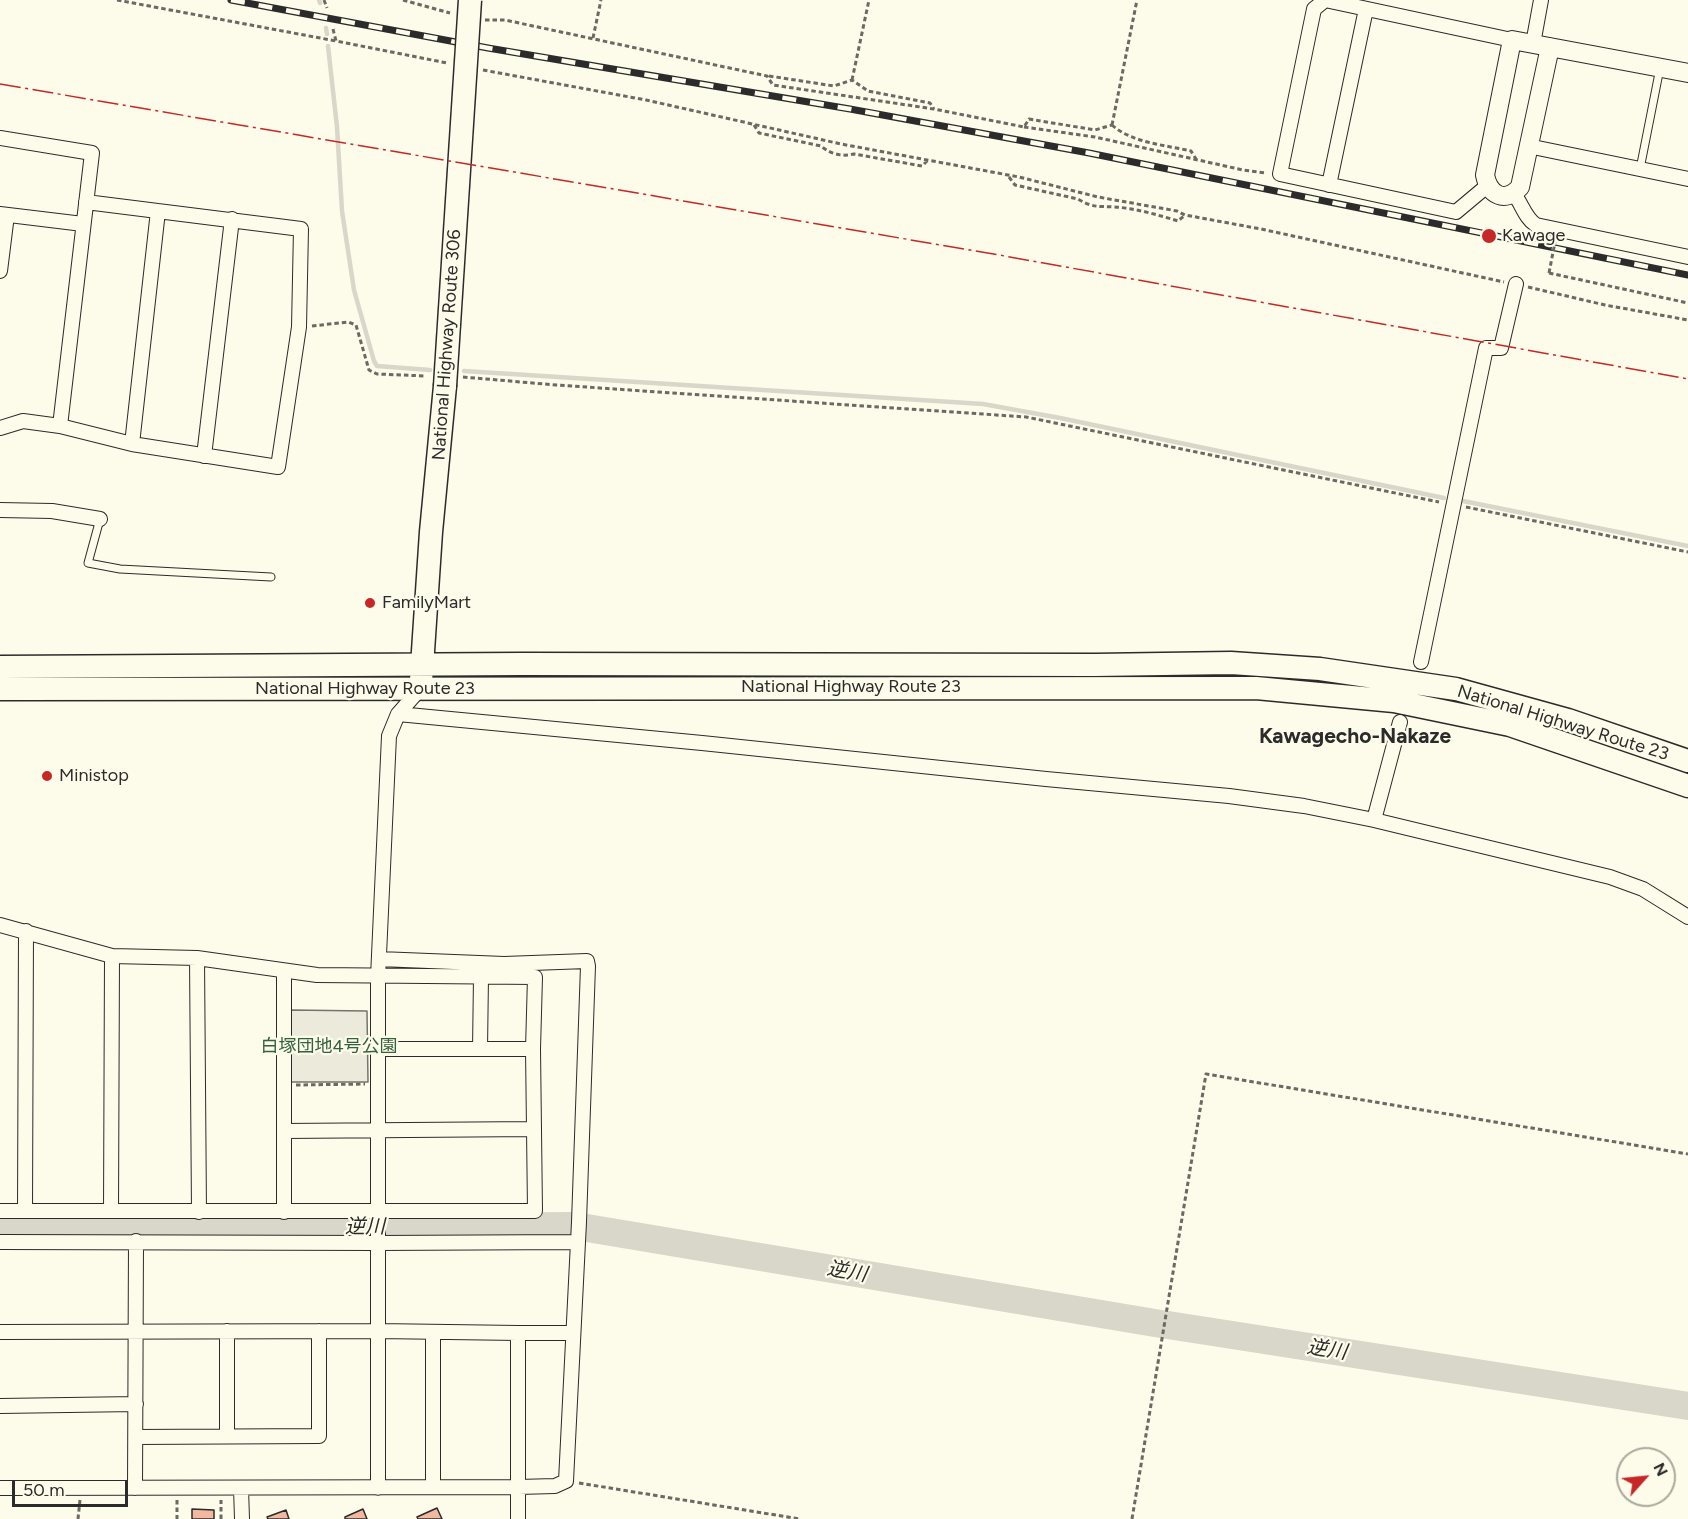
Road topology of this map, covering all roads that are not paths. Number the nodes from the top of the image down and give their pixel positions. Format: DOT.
graph roads {
  1 [pos="1325,0"];
  2 [pos="1541,0"];
  3 [pos="462,7"];
  4 [pos="1366,9"];
  5 [pos="1512,40"];
  6 [pos="1541,45"];
  7 [pos="1660,68"];
  8 [pos="1688,73"];
  9 [pos="0,138"];
  10 [pos="1528,146"];
  11 [pos="1640,169"];
  12 [pos="1688,179"];
  13 [pos="1329,185"];
  14 [pos="1487,186"];
  15 [pos="1514,194"];
  16 [pos="86,202"];
  17 [pos="159,211"];
  18 [pos="3,214"];
  19 [pos="232,219"];
  20 [pos="83,224"];
  21 [pos="1688,257"];
  22 [pos="0,271"];
  23 [pos="1516,284"];
  24 [pos="60,426"];
  25 [pos="0,428"];
  26 [pos="132,444"];
  27 [pos="204,456"];
  28 [pos="0,510"];
  29 [pos="100,519"];
  30 [pos="271,577"];
  31 [pos="1421,662"];
  32 [pos="422,665"];
  33 [pos="0,667"];
  34 [pos="0,689"];
  35 [pos="420,689"];
  36 [pos="398,714"];
  37 [pos="1400,722"];
  38 [pos="1688,761"];
  39 [pos="1688,786"];
  40 [pos="1374,820"];
  41 [pos="1688,917"];
  42 [pos="0,925"];
  43 [pos="26,931"];
  44 [pos="112,956"];
  45 [pos="197,958"];
  46 [pos="379,959"];
  47 [pos="284,971"];
  48 [pos="378,977"];
  49 [pos="481,977"];
  50 [pos="379,1049"];
  51 [pos="480,1049"];
  52 [pos="533,1049"];
  53 [pos="534,1129"];
  54 [pos="378,1130"];
  55 [pos="284,1131"];
  56 [pos="0,1210"];
  57 [pos="26,1211"];
  58 [pos="111,1211"];
  59 [pos="199,1212"];
  60 [pos="284,1212"];
  61 [pos="378,1214"];
  62 [pos="578,1233"];
  63 [pos="136,1241"];
  64 [pos="377,1241"];
  65 [pos="0,1242"];
  66 [pos="135,1330"];
  67 [pos="227,1331"];
  68 [pos="319,1331"];
  69 [pos="378,1331"];
  70 [pos="0,1332"];
  71 [pos="433,1332"];
  72 [pos="518,1333"];
  73 [pos="573,1333"];
  74 [pos="136,1404"];
  75 [pos="0,1406"];
  76 [pos="227,1436"];
  77 [pos="136,1437"];
  78 [pos="433,1487"];
  79 [pos="518,1487"];
  80 [pos="0,1488"];
  81 [pos="135,1488"];
  82 [pos="241,1488"];
  83 [pos="378,1488"];
  84 [pos="242,1519"];
  85 [pos="518,1519"];
  1 -- 4 [label="street"];
  1 -- 13 [label="street"];
  2 -- 6 [label="street"];
  3 -- 32 [label="highway, National Highway Route 306, bridge"];
  4 -- 5 [label="street"];
  4 -- 13 [label="street"];
  5 -- 6 [label="street"];
  5 -- 14 [label="street"];
  6 -- 7 [label="street"];
  6 -- 10 [label="street"];
  7 -- 8 [label="street"];
  7 -- 11 [label="lane"];
  9 -- 16 [label="street"];
  10 -- 11 [label="street"];
  10 -- 15 [label="street"];
  11 -- 12 [label="street"];
  13 -- 14 [label="street"];
  14 -- 15 [label="street"];
  15 -- 21 [label="street"];
  16 -- 17 [label="street"];
  16 -- 20 [label="street"];
  17 -- 19 [label="street"];
  17 -- 26 [label="street"];
  18 -- 20 [label="street"];
  18 -- 22 [label="street"];
  19 -- 27 [label="street"];
  19 -- 27 [label="street"];
  20 -- 24 [label="street"];
  23 -- 31 [label="street"];
  24 -- 25 [label="street"];
  24 -- 26 [label="street"];
  26 -- 27 [label="street"];
  28 -- 29 [label="street"];
  29 -- 30 [label="lane"];
  32 -- 33 [label="highway, National Highway Route 23"];
  32 -- 35 [label="highway, National Highway Route 306"];
  32 -- 38 [label="highway, National Highway Route 23"];
  34 -- 35 [label="highway, National Highway Route 23"];
  35 -- 36 [label="street"];
  35 -- 39 [label="highway, National Highway Route 23"];
  36 -- 40 [label="street"];
  36 -- 46 [label="street"];
  37 -- 40 [label="street"];
  40 -- 41 [label="street"];
  42 -- 43 [label="street"];
  43 -- 44 [label="street"];
  43 -- 57 [label="street"];
  44 -- 45 [label="street"];
  44 -- 58 [label="street"];
  45 -- 47 [label="street"];
  45 -- 59 [label="street"];
  46 -- 48 [label="street"];
  46 -- 62 [label="street"];
  47 -- 48 [label="street"];
  47 -- 55 [label="street"];
  48 -- 49 [label="street"];
  48 -- 50 [label="street"];
  49 -- 51 [label="street"];
  49 -- 52 [label="street"];
  50 -- 51 [label="street"];
  50 -- 54 [label="street"];
  51 -- 52 [label="street"];
  52 -- 53 [label="street"];
  53 -- 54 [label="street"];
  53 -- 61 [label="street"];
  54 -- 55 [label="street"];
  54 -- 61 [label="street"];
  55 -- 60 [label="street"];
  56 -- 57 [label="street"];
  57 -- 58 [label="street"];
  58 -- 59 [label="street"];
  59 -- 60 [label="street"];
  60 -- 61 [label="street"];
  61 -- 64 [label="street"];
  62 -- 64 [label="street"];
  62 -- 73 [label="street"];
  63 -- 64 [label="street"];
  63 -- 65 [label="street"];
  63 -- 66 [label="street"];
  64 -- 69 [label="street"];
  66 -- 67 [label="street"];
  66 -- 70 [label="street"];
  66 -- 74 [label="street"];
  67 -- 68 [label="street"];
  67 -- 76 [label="street"];
  68 -- 69 [label="street"];
  68 -- 76 [label="street"];
  69 -- 71 [label="street"];
  69 -- 83 [label="street"];
  71 -- 72 [label="street"];
  71 -- 78 [label="street"];
  72 -- 73 [label="street"];
  72 -- 79 [label="street"];
  73 -- 79 [label="street"];
  74 -- 75 [label="street"];
  74 -- 77 [label="street"];
  76 -- 77 [label="street"];
  77 -- 81 [label="street"];
  78 -- 79 [label="street"];
  78 -- 83 [label="street"];
  79 -- 85 [label="street"];
  80 -- 81 [label="street"];
  81 -- 82 [label="street"];
  82 -- 83 [label="street"];
  82 -- 84 [label="street"];
}
